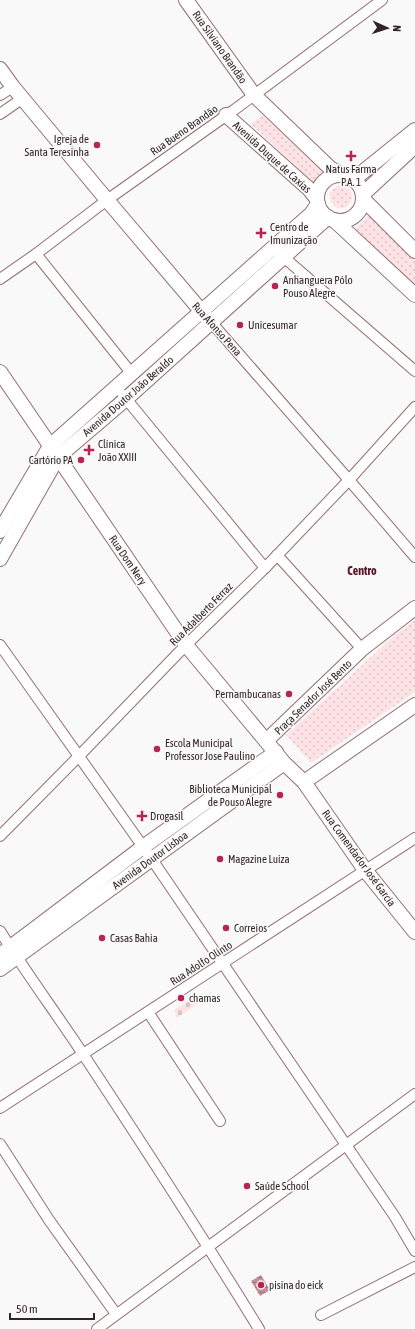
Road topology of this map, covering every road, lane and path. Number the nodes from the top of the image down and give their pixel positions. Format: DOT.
graph roads {
  1 [pos="186,0"];
  2 [pos="382,0"];
  3 [pos="0,69"];
  4 [pos="13,87"];
  5 [pos="0,95"];
  6 [pos="254,95"];
  7 [pos="23,98"];
  8 [pos="0,114"];
  9 [pos="226,114"];
  10 [pos="415,130"];
  11 [pos="415,146"];
  12 [pos="340,174"];
  13 [pos="354,179"];
  14 [pos="363,196"];
  15 [pos="106,200"];
  16 [pos="317,202"];
  17 [pos="331,219"];
  18 [pos="415,251"];
  19 [pos="279,252"];
  20 [pos="36,254"];
  21 [pos="0,279"];
  22 [pos="415,295"];
  23 [pos="207,317"];
  24 [pos="415,371"];
  25 [pos="0,372"];
  26 [pos="132,374"];
  27 [pos="117,386"];
  28 [pos="126,399"];
  29 [pos="415,407"];
  30 [pos="54,452"];
  31 [pos="349,480"];
  32 [pos="0,531"];
  33 [pos="277,555"];
  34 [pos="415,557"];
  35 [pos="0,559"];
  36 [pos="265,568"];
  37 [pos="415,608"];
  38 [pos="0,645"];
  39 [pos="186,645"];
  40 [pos="362,649"];
  41 [pos="414,709"];
  42 [pos="266,741"];
  43 [pos="78,758"];
  44 [pos="280,758"];
  45 [pos="304,782"];
  46 [pos="0,836"];
  47 [pos="415,838"];
  48 [pos="147,853"];
  49 [pos="365,870"];
  50 [pos="0,931"];
  51 [pos="415,932"];
  52 [pos="9,953"];
  53 [pos="222,964"];
  54 [pos="0,969"];
  55 [pos="148,1012"];
  56 [pos="83,1054"];
  57 [pos="415,1094"];
  58 [pos="0,1108"];
  59 [pos="220,1121"];
  60 [pos="0,1144"];
  61 [pos="346,1145"];
  62 [pos="209,1247"];
  63 [pos="415,1250"];
  64 [pos="415,1267"];
  65 [pos="116,1314"];
  66 [pos="321,1315"];
  67 [pos="97,1329"];
  68 [pos="259,1329"];
  1 -- 6 [label="street, Rua Silviano Brandão"];
  2 -- 6 [label="street, Rua Bueno Brandão"];
  3 -- 4 [label="street, Rua Afonso Pena"];
  4 -- 5 [label="street"];
  4 -- 7 [label="street, Rua Afonso Pena"];
  6 -- 9 [label="street, Rua Bueno Brandão"];
  6 -- 12 [label="street"];
  7 -- 8 [label="street"];
  7 -- 15 [label="street, Rua Afonso Pena"];
  9 -- 15 [label="street, Rua Bueno Brandão"];
  9 -- 16 [label="street, Avenida Duque de Caxias"];
  10 -- 13 [label="street"];
  11 -- 14 [label="street"];
  12 -- 13 [label="street"];
  12 -- 16 [label="street"];
  13 -- 14 [label="street"];
  14 -- 17 [label="street"];
  14 -- 18 [label="street"];
  15 -- 20 [label="street, Rua Bueno Brandão"];
  15 -- 23 [label="street, Rua Afonso Pena"];
  16 -- 17 [label="street"];
  16 -- 19 [label="street, Avenida Doutor João Beraldo"];
  17 -- 19 [label="street, Avenida Doutor João Beraldo"];
  17 -- 22 [label="street"];
  19 -- 23 [label="street, Avenida Doutor João Beraldo"];
  19 -- 24 [label="street"];
  20 -- 21 [label="street, Rua Bueno Brandão"];
  20 -- 26 [label="street"];
  23 -- 26 [label="street, Avenida Doutor João Beraldo"];
  23 -- 28 [label="street, Avenida Doutor João Beraldo"];
  23 -- 31 [label="street, Rua Afonso Pena"];
  25 -- 30 [label="street, Rua Dom Nery"];
  26 -- 27 [label="street, Avenida Doutor João Beraldo"];
  27 -- 28 [label="street"];
  27 -- 30 [label="street, Avenida Doutor João Beraldo"];
  28 -- 30 [label="street, Avenida Doutor João Beraldo"];
  28 -- 36 [label="street"];
  29 -- 31 [label="street, Rua Adalberto Ferraz"];
  30 -- 32 [label="street, Avenida Doutor João Beraldo"];
  30 -- 35 [label="street, Avenida Doutor João Beraldo"];
  30 -- 39 [label="street, Rua Dom Nery"];
  31 -- 33 [label="street, Rua Adalberto Ferraz"];
  31 -- 34 [label="street, Rua Afonso Pena"];
  33 -- 36 [label="street, Rua Adalberto Ferraz"];
  33 -- 40 [label="street"];
  36 -- 39 [label="street, Rua Adalberto Ferraz"];
  37 -- 40 [label="street, Praça Senador José Bento"];
  38 -- 43 [label="street"];
  39 -- 42 [label="street, Rua Dom Nery"];
  39 -- 43 [label="street, Rua Adalberto Ferraz"];
  40 -- 42 [label="street, Praça Senador José Bento"];
  41 -- 45 [label="street"];
  42 -- 44 [label="street, Praça Senador José Bento"];
  43 -- 46 [label="street, Rua Adalberto Ferraz"];
  43 -- 48 [label="street"];
  44 -- 45 [label="street, Praça Senador José Bento"];
  44 -- 48 [label="street, Avenida Doutor Lisboa"];
  45 -- 49 [label="street, Rua Comendador José Garcia"];
  47 -- 49 [label="street, Rua Adolfo Olinto"];
  48 -- 52 [label="street, Avenida Doutor Lisboa"];
  48 -- 53 [label="street"];
  49 -- 51 [label="street, Rua Comendador José Garcia"];
  49 -- 53 [label="street, Rua Adolfo Olinto"];
  50 -- 52 [label="street"];
  52 -- 54 [label="street, Avenida Doutor Lisboa"];
  52 -- 56 [label="street"];
  53 -- 55 [label="street, Rua Adolfo Olinto"];
  53 -- 61 [label="street"];
  55 -- 56 [label="street, Rua Adolfo Olinto"];
  55 -- 59 [label="street"];
  56 -- 58 [label="street, Rua Adolfo Olinto"];
  56 -- 62 [label="street"];
  57 -- 61 [label="street"];
  60 -- 65 [label="street"];
  61 -- 62 [label="street"];
  61 -- 63 [label="street"];
  62 -- 65 [label="street"];
  62 -- 68 [label="street"];
  64 -- 66 [label="street"];
  65 -- 67 [label="street"];
}
